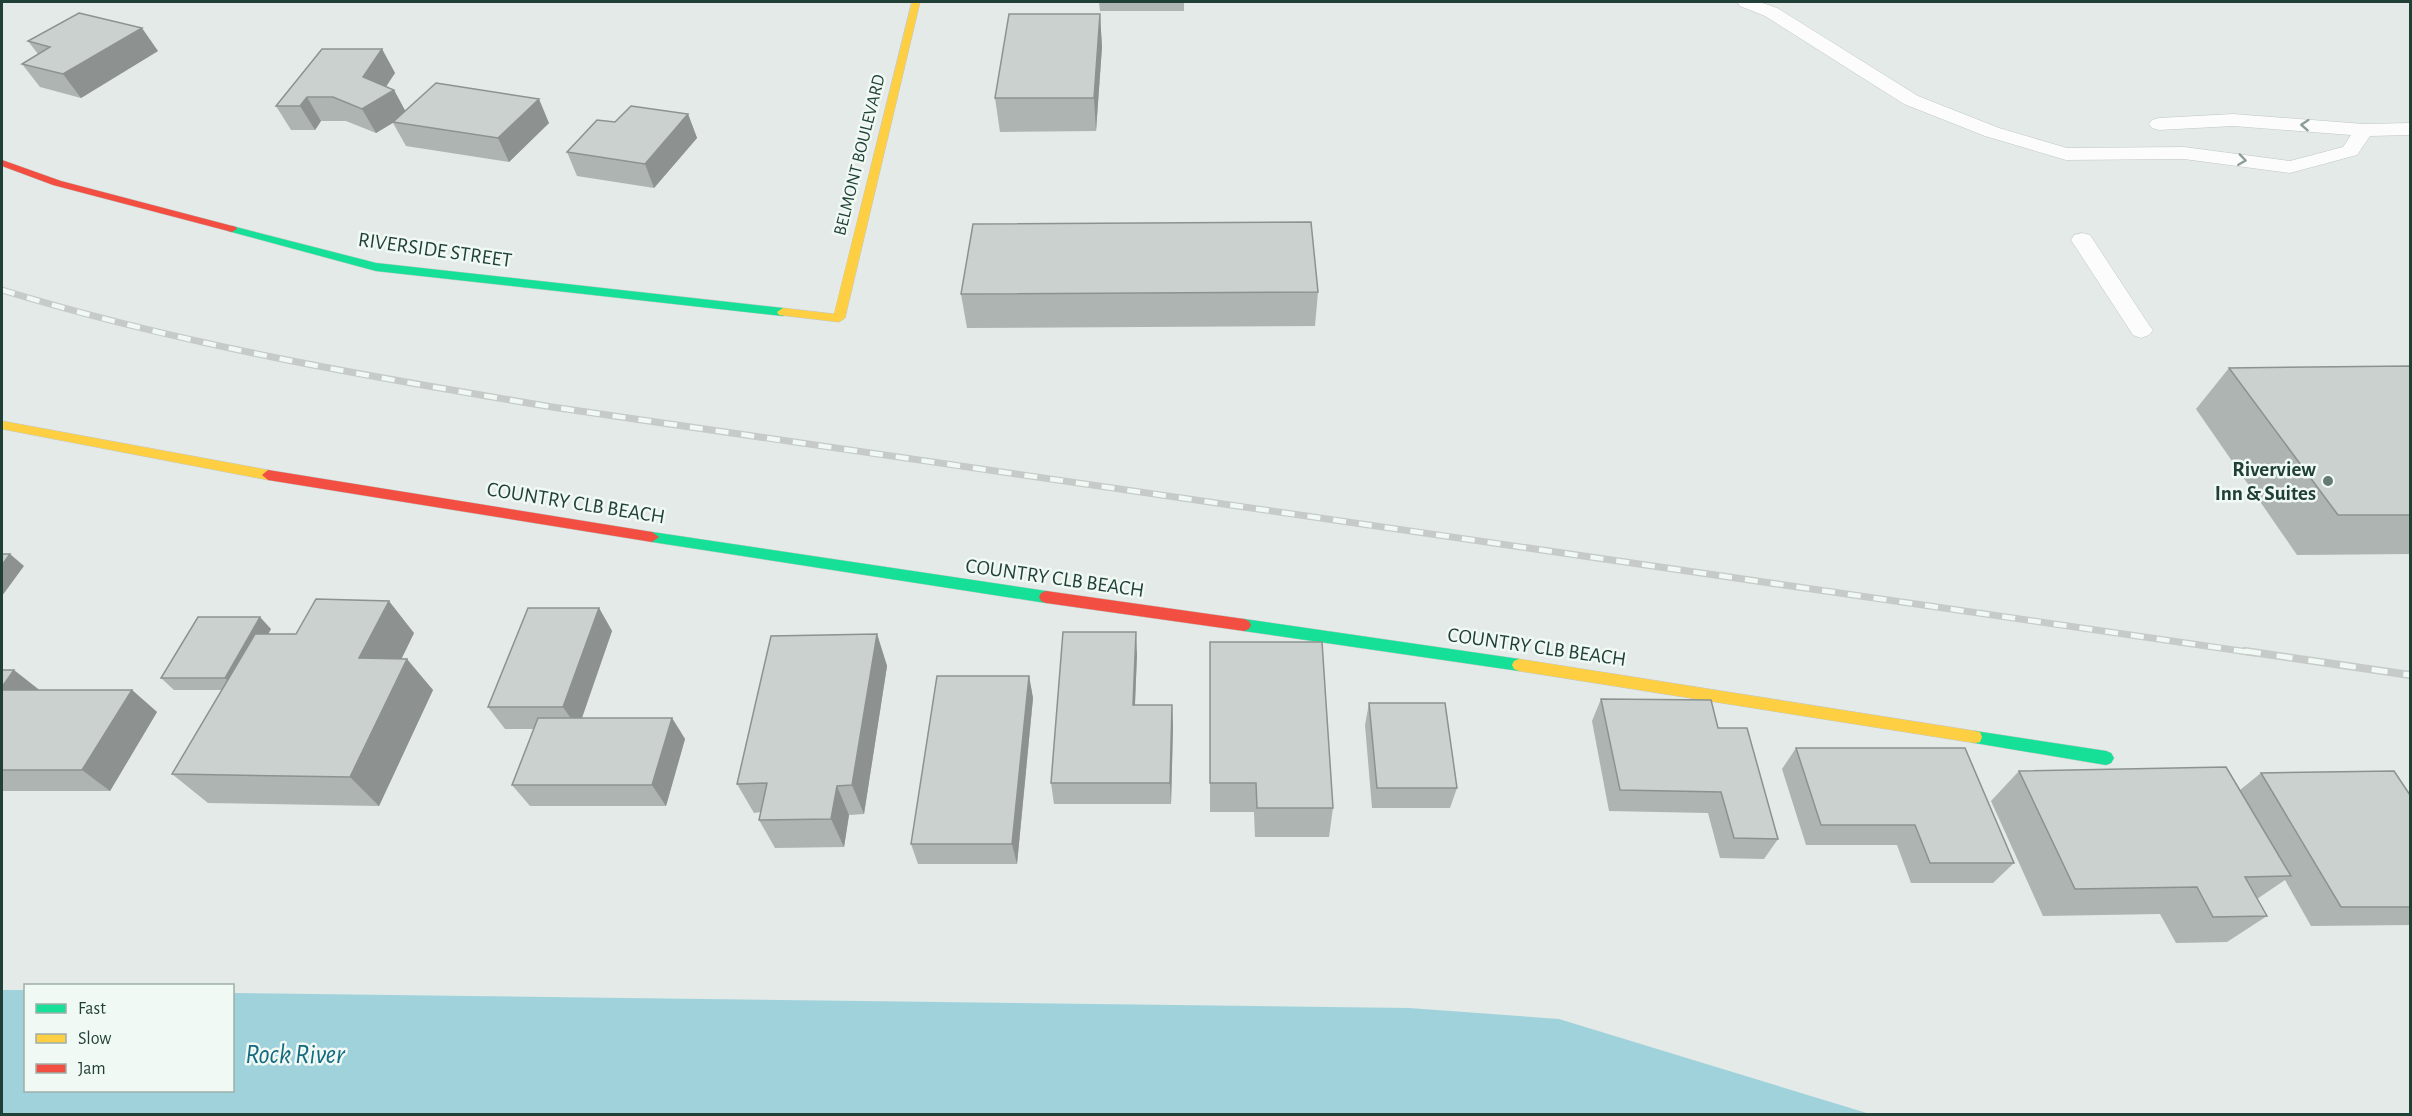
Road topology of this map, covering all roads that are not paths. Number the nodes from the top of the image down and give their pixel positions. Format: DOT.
graph roads {
  1 [pos="916,2"];
  2 [pos="1746,2"];
  3 [pos="2160,124"];
  4 [pos="2410,129"];
  5 [pos="2364,130"];
  6 [pos="2,163"];
  7 [pos="2082,240"];
  8 [pos="839,318"];
  9 [pos="2141,330"];
  10 [pos="2,425"];
  11 [pos="2106,758"];
  1 -- 8 [label="street, BELMONT BOULEVARD"];
  2 -- 5 [label="lane, one-way"];
  5 -- 3 [label="lane, one-way"];
  4 -- 5 [label="lane"];
  6 -- 8 [label="street, RIVERSIDE STREET"];
  7 -- 9 [label="lane"];
  10 -- 11 [label="street, COUNTRY CLB BEACH"];
}
